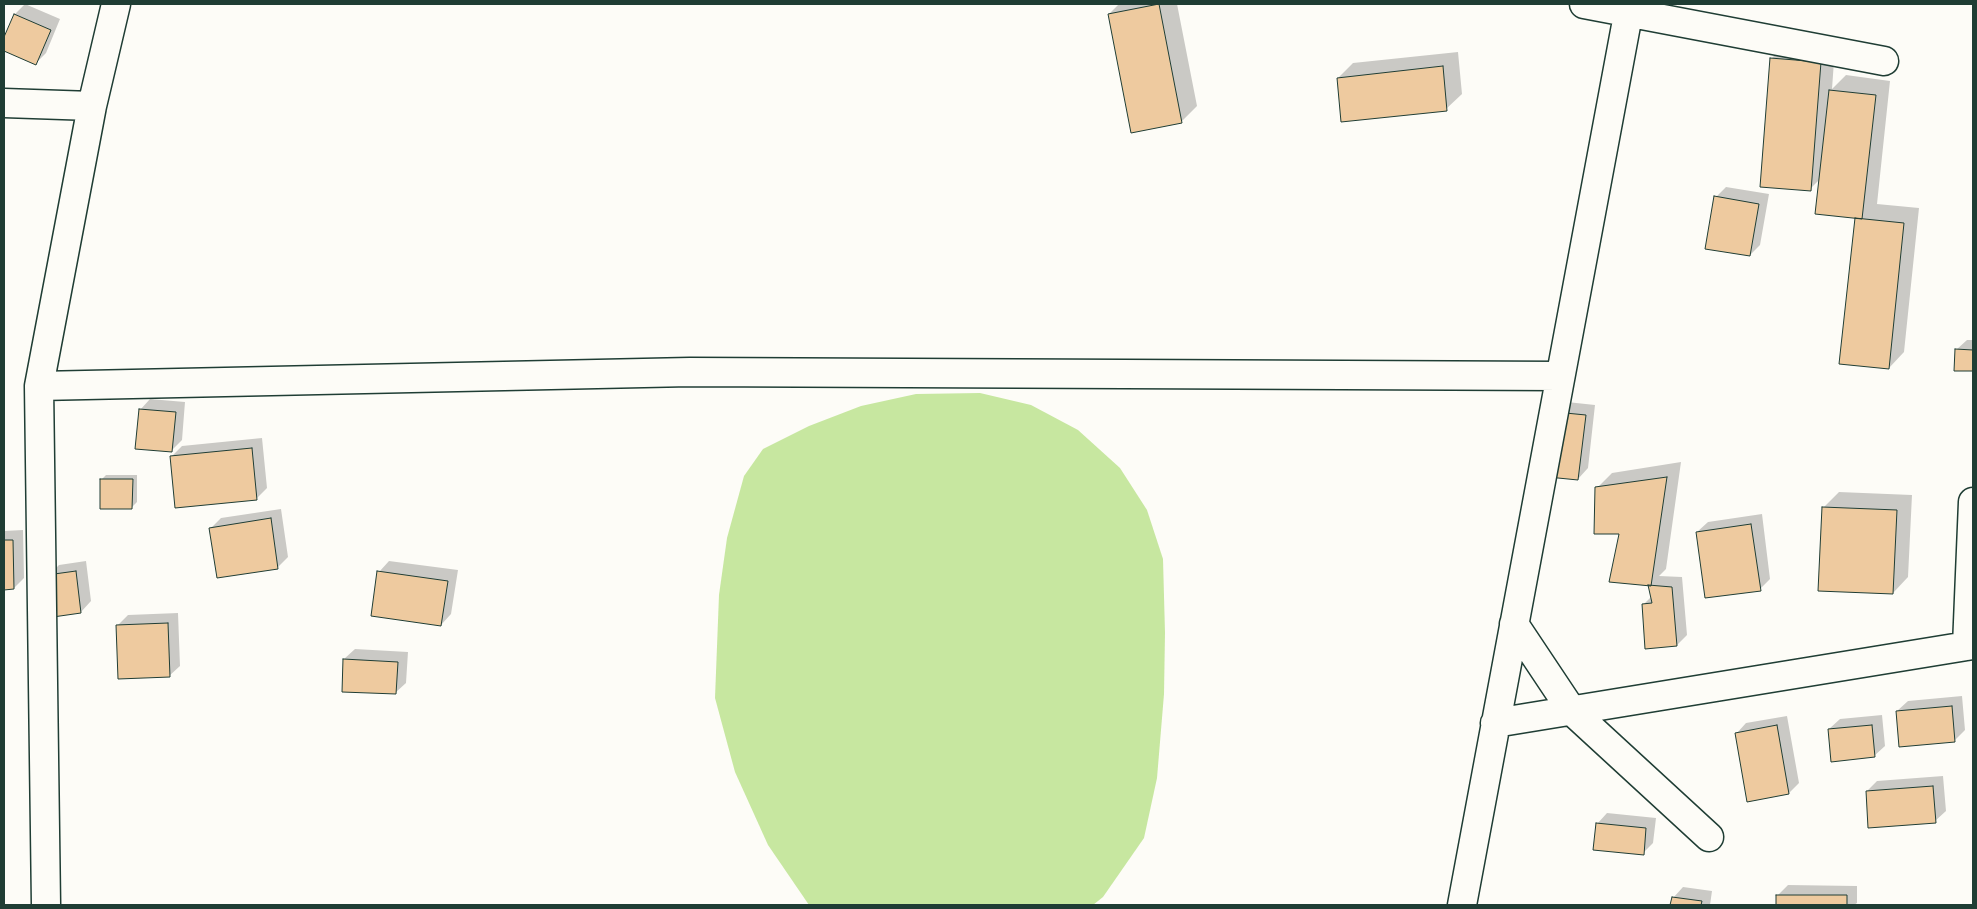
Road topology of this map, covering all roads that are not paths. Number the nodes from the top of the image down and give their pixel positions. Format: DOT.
graph roads {
  1 [pos="116,4"];
  2 [pos="1584,4"];
  3 [pos="1629,8"];
  4 [pos="1884,61"];
  5 [pos="4,104"];
  6 [pos="92,106"];
  7 [pos="1560,376"];
  8 [pos="39,386"];
  9 [pos="1973,502"];
  10 [pos="1514,624"];
  11 [pos="1970,645"];
  12 [pos="1572,711"];
  13 [pos="1496,723"];
  14 [pos="1710,837"];
  15 [pos="46,905"];
  16 [pos="1462,905"];
  1 -- 6 [label="street"];
  2 -- 3 [label="street"];
  3 -- 4 [label="street"];
  3 -- 7 [label="street"];
  5 -- 6 [label="street"];
  6 -- 8 [label="street"];
  7 -- 8 [label="street"];
  7 -- 10 [label="street"];
  8 -- 15 [label="street"];
  9 -- 11 [label="street"];
  10 -- 12 [label="street"];
  10 -- 13 [label="street"];
  11 -- 12 [label="street"];
  12 -- 13 [label="street"];
  12 -- 14 [label="street"];
  13 -- 16 [label="street"];
}
